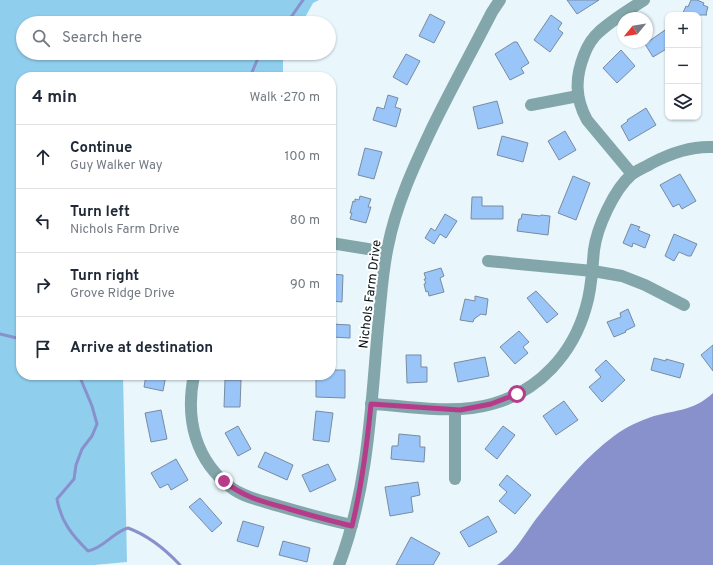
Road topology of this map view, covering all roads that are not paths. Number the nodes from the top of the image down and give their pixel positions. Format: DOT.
graph roads {
  1 [pos="500,0"];
  2 [pos="644,0"];
  3 [pos="578,96"];
  4 [pos="531,105"];
  5 [pos="713,147"];
  6 [pos="632,174"];
  7 [pos="336,243"];
  8 [pos="386,252"];
  9 [pos="488,261"];
  10 [pos="592,271"];
  11 [pos="684,305"];
  12 [pos="193,380"];
  13 [pos="371,404"];
  14 [pos="455,410"];
  15 [pos="455,479"];
  16 [pos="352,526"];
  17 [pos="339,565"];
  1 -- 8 [label="street, Nichols Farm Drive"];
  2 -- 3 [label="street"];
  3 -- 4 [label="street"];
  3 -- 6 [label="street"];
  5 -- 6 [label="street"];
  6 -- 10 [label="street"];
  7 -- 8 [label="street"];
  8 -- 13 [label="street, Nichols Farm Drive"];
  9 -- 10 [label="street"];
  10 -- 11 [label="street"];
  10 -- 14 [label="street"];
  12 -- 16 [label="street"];
  13 -- 14 [label="street"];
  13 -- 16 [label="street, Nichols Farm Drive"];
  14 -- 15 [label="street"];
  16 -- 17 [label="street, Nichols Farm Drive"];
}
